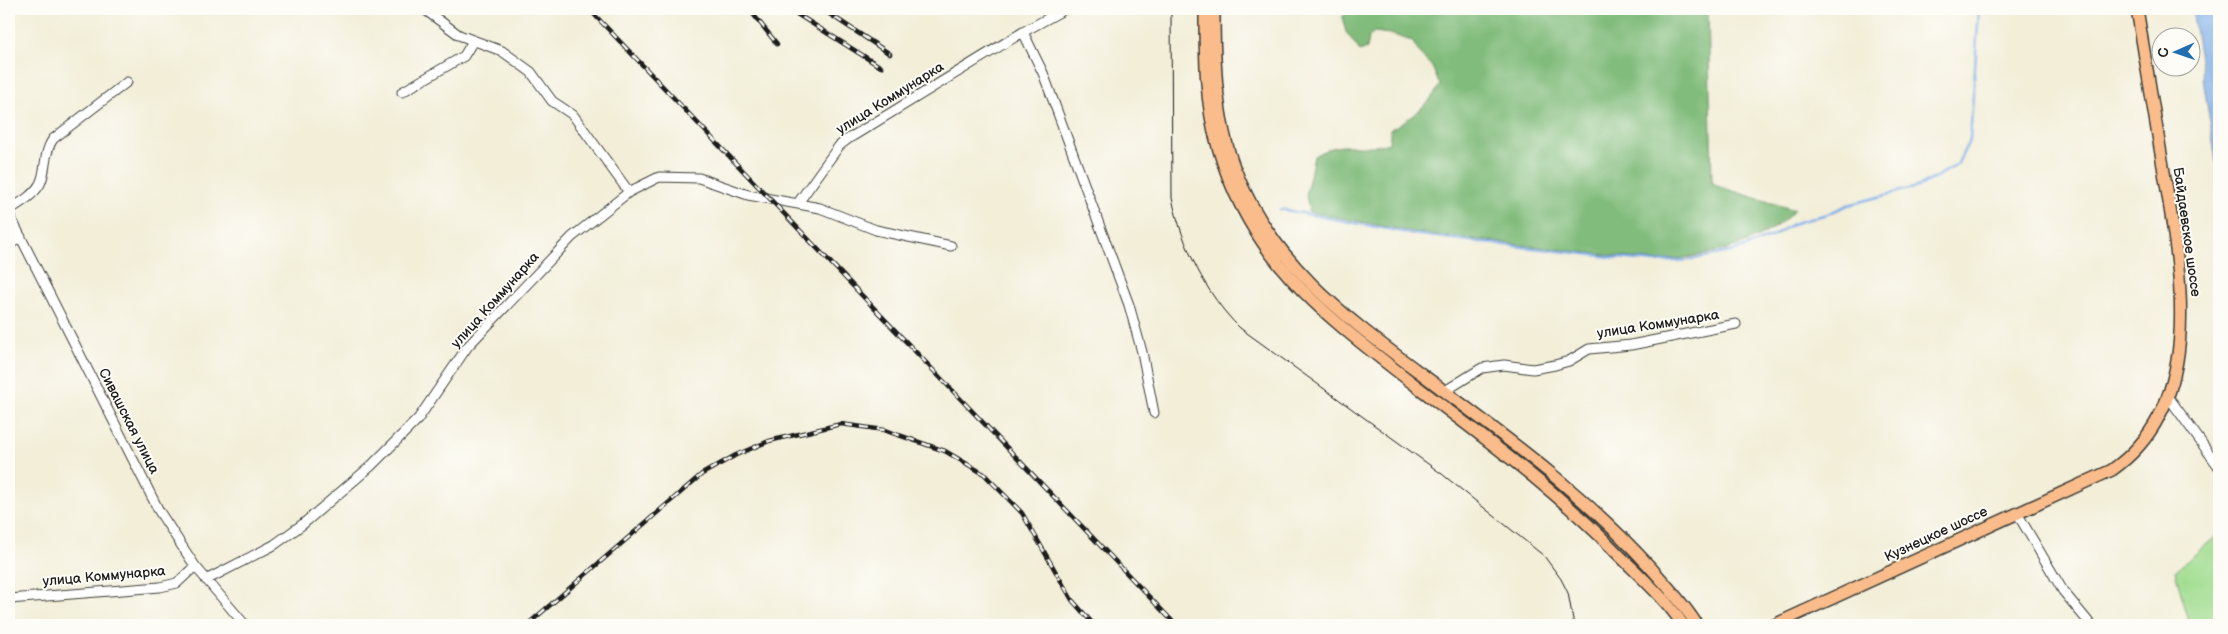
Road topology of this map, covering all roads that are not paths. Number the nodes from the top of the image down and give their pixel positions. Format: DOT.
graph roads {
  1 [pos="424,9"];
  2 [pos="1064,9"];
  3 [pos="1205,9"];
  4 [pos="1214,9"];
  5 [pos="2137,9"];
  6 [pos="1023,32"];
  7 [pos="473,41"];
  8 [pos="127,82"];
  9 [pos="402,92"];
  10 [pos="629,192"];
  11 [pos="798,204"];
  12 [pos="9,210"];
  13 [pos="9,214"];
  14 [pos="21,237"];
  15 [pos="9,244"];
  16 [pos="951,246"];
  17 [pos="1736,324"];
  18 [pos="1445,391"];
  19 [pos="2167,395"];
  20 [pos="1154,413"];
  21 [pos="2219,467"];
  22 [pos="2112,470"];
  23 [pos="2017,513"];
  24 [pos="195,566"];
  25 [pos="206,580"];
  26 [pos="9,599"];
  27 [pos="245,625"];
  28 [pos="1683,625"];
  29 [pos="1698,625"];
  30 [pos="1774,625"];
  31 [pos="2091,625"];
  1 -- 7 [label="street"];
  2 -- 6 [label="street, улица Коммунарка"];
  3 -- 28 [label="main road"];
  4 -- 18 [label="main road"];
  5 -- 19 [label="main road, Байдаевское шоссе"];
  6 -- 11 [label="street, улица Коммунарка"];
  6 -- 20 [label="street"];
  7 -- 9 [label="street"];
  7 -- 10 [label="street"];
  8 -- 12 [label="street"];
  10 -- 11 [label="street, улица Коммунарка"];
  10 -- 25 [label="street, улица Коммунарка"];
  11 -- 16 [label="street"];
  13 -- 14 [label="street, Сивашская улица"];
  14 -- 15 [label="street"];
  14 -- 24 [label="street, Сивашская улица"];
  17 -- 18 [label="street, улица Коммунарка"];
  18 -- 29 [label="main road"];
  19 -- 21 [label="street"];
  19 -- 22 [label="main road, Байдаевское шоссе"];
  22 -- 23 [label="main road, Кузнецкое шоссе"];
  23 -- 30 [label="main road, Кузнецкое шоссе"];
  23 -- 31 [label="street"];
  24 -- 25 [label="street, Сивашская улица"];
  24 -- 26 [label="street, улица Коммунарка"];
  25 -- 27 [label="street, Сивашская улица"];
}
